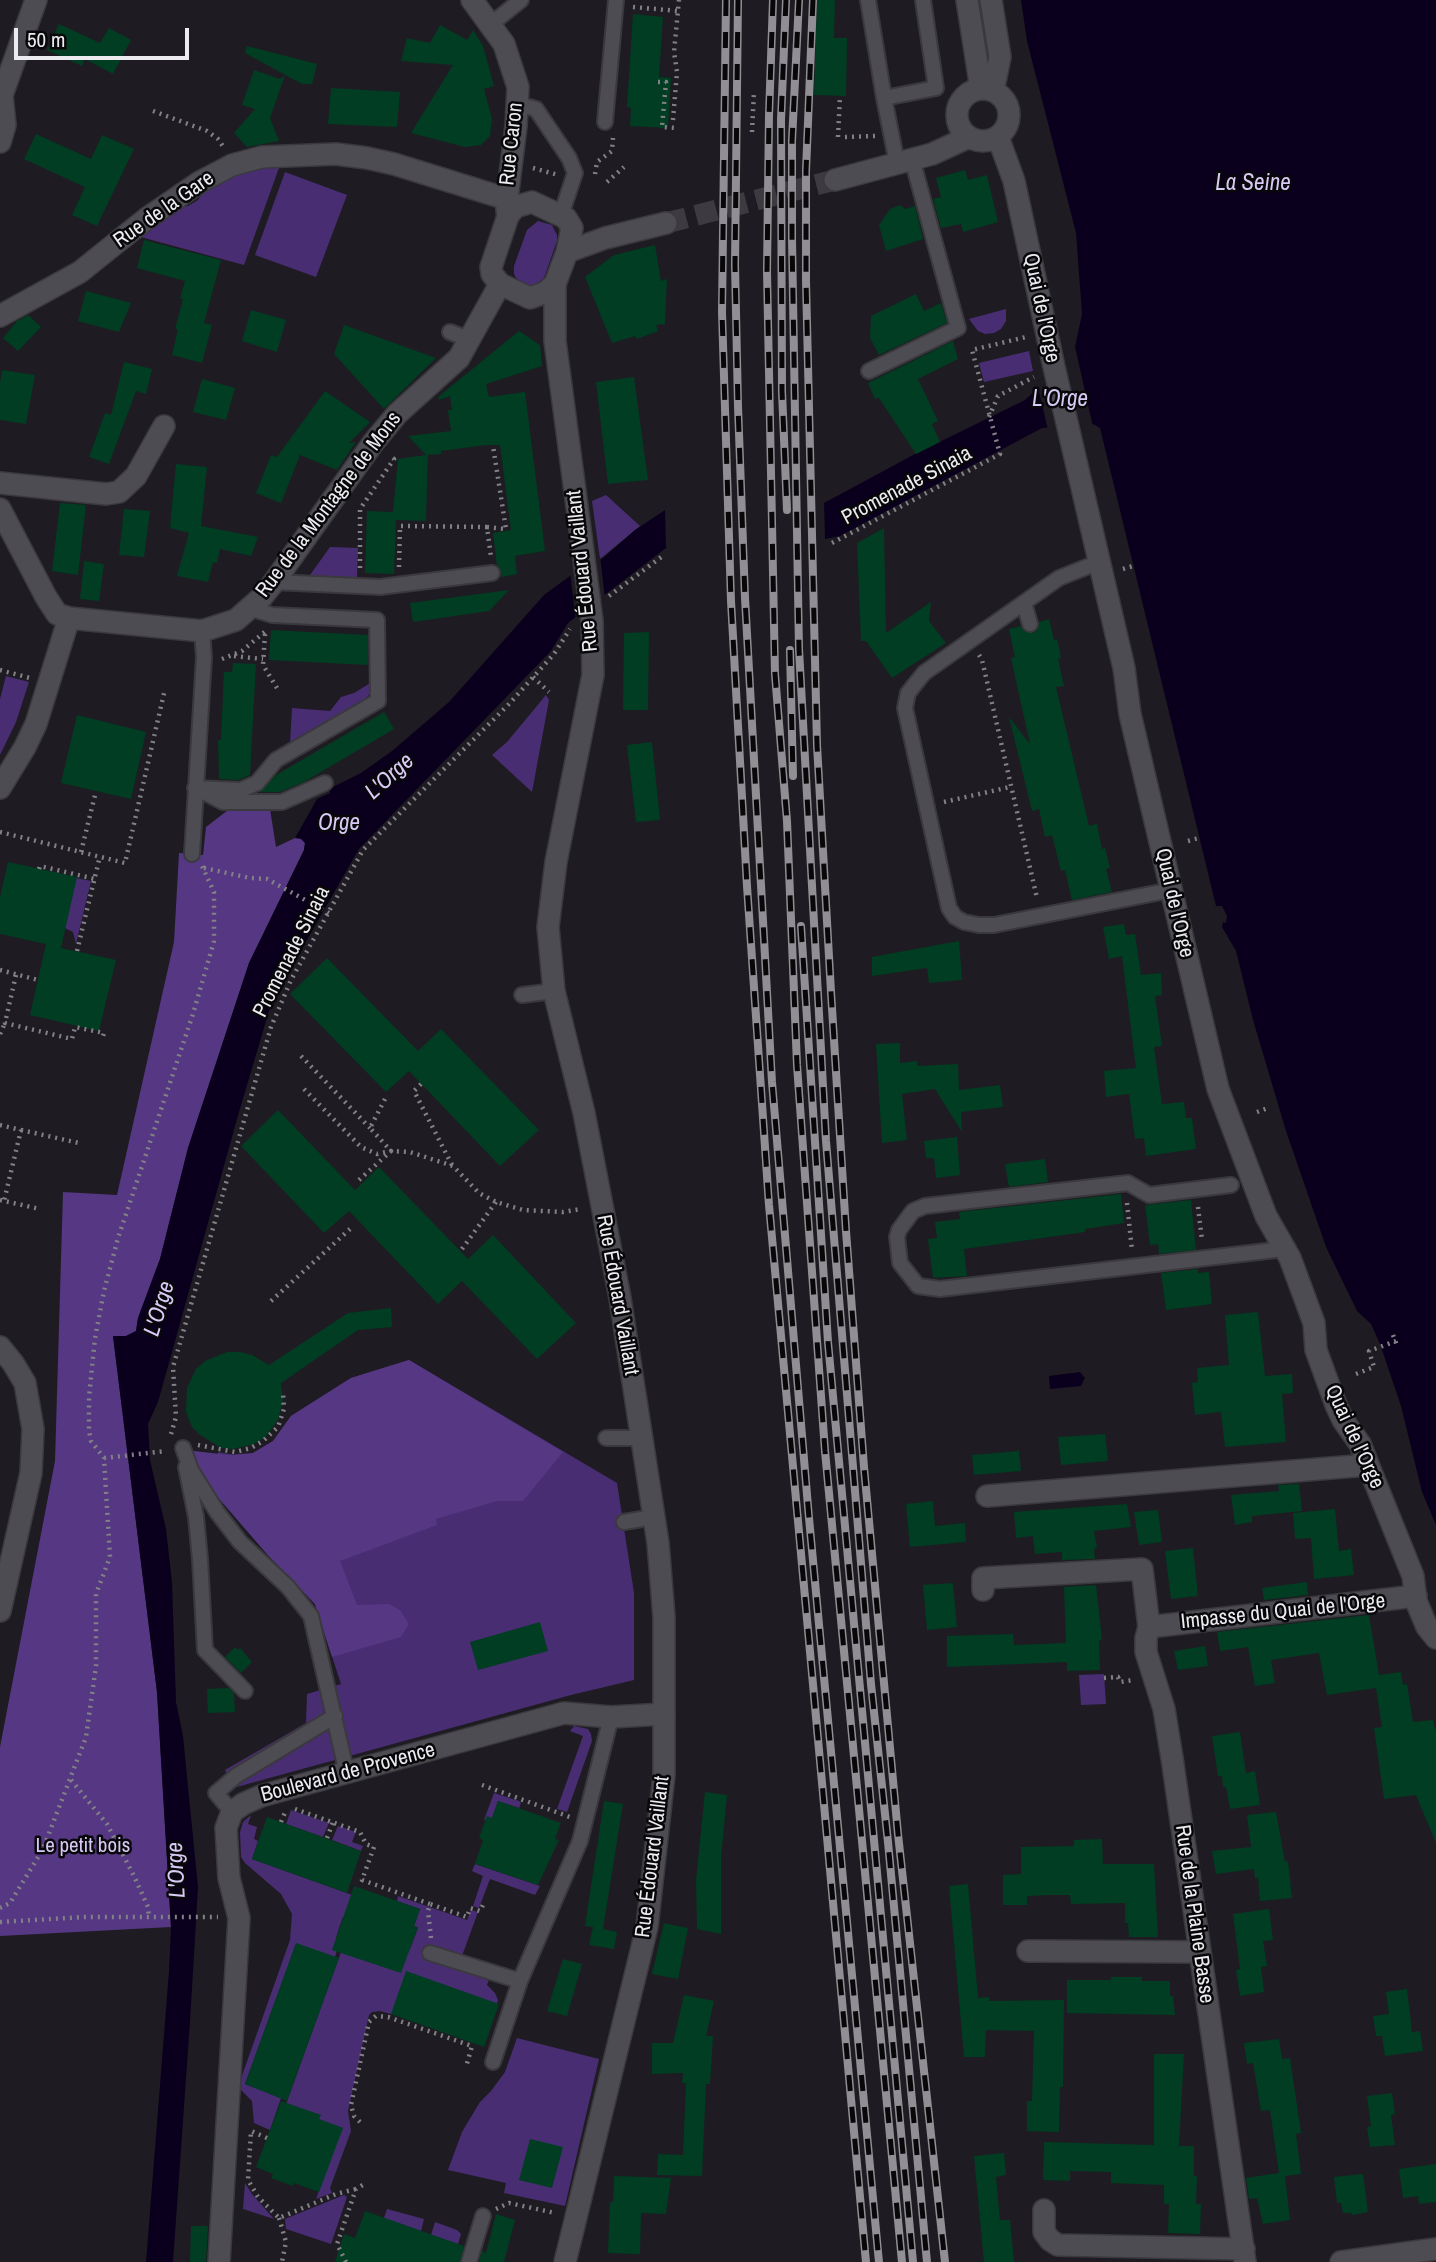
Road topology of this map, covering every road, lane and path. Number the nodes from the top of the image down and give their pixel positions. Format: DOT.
graph roads {
  1 [pos="36,0"];
  2 [pos="472,0"];
  3 [pos="521,0"];
  4 [pos="679,0"];
  5 [pos="868,0"];
  6 [pos="923,0"];
  7 [pos="967,0"];
  8 [pos="991,0"];
  9 [pos="615,2"];
  10 [pos="678,11"];
  11 [pos="491,24"];
  12 [pos="658,82"];
  13 [pos="987,90"];
  14 [pos="754,92"];
  15 [pos="840,96"];
  16 [pos="884,98"];
  17 [pos="517,104"];
  18 [pos="153,111"];
  19 [pos="605,121"];
  20 [pos="673,121"];
  21 [pos="677,128"];
  22 [pos="752,132"];
  23 [pos="890,135"];
  24 [pos="998,136"];
  25 [pos="838,137"];
  26 [pos="845,137"];
  27 [pos="969,137"];
  28 [pos="0,142"];
  29 [pos="220,142"];
  30 [pos="612,151"];
  31 [pos="905,161"];
  32 [pos="597,162"];
  33 [pos="624,167"];
  34 [pos="835,180"];
  35 [pos="607,182"];
  36 [pos="507,208"];
  37 [pos="566,221"];
  38 [pos="666,223"];
  39 [pos="605,238"];
  40 [pos="567,252"];
  41 [pos="555,284"];
  42 [pos="500,285"];
  43 [pos="530,298"];
  44 [pos="0,316"];
  45 [pos="554,327"];
  46 [pos="450,332"];
  47 [pos="1047,332"];
  48 [pos="471,340"];
  49 [pos="1054,370"];
  50 [pos="869,371"];
  51 [pos="989,417"];
  52 [pos="164,426"];
  53 [pos="493,446"];
  54 [pos="392,457"];
  55 [pos="0,483"];
  56 [pos="0,509"];
  57 [pos="487,527"];
  58 [pos="832,543"];
  59 [pos="664,555"];
  60 [pos="1099,562"];
  61 [pos="1133,566"];
  62 [pos="1123,569"];
  63 [pos="492,573"];
  64 [pos="274,582"];
  65 [pos="361,586"];
  66 [pos="401,586"];
  67 [pos="606,598"];
  68 [pos="1024,603"];
  69 [pos="249,608"];
  70 [pos="69,618"];
  71 [pos="583,622"];
  72 [pos="1030,624"];
  73 [pos="202,631"];
  74 [pos="233,656"];
  75 [pos="204,657"];
  76 [pos="263,659"];
  77 [pos="982,660"];
  78 [pos="0,670"];
  79 [pos="533,677"];
  80 [pos="48,682"];
  81 [pos="165,688"];
  82 [pos="277,688"];
  83 [pos="549,692"];
  84 [pos="325,783"];
  85 [pos="1010,787"];
  86 [pos="0,788"];
  87 [pos="195,788"];
  88 [pos="96,791"];
  89 [pos="958,799"];
  90 [pos="0,832"];
  91 [pos="1199,838"];
  92 [pos="1188,841"];
  93 [pos="81,852"];
  94 [pos="192,854"];
  95 [pos="100,856"];
  96 [pos="204,868"];
  97 [pos="39,869"];
  98 [pos="95,879"];
  99 [pos="1035,890"];
  100 [pos="1171,890"];
  101 [pos="329,913"];
  102 [pos="77,951"];
  103 [pos="0,970"];
  104 [pos="16,975"];
  105 [pos="38,980"];
  106 [pos="554,990"];
  107 [pos="522,995"];
  108 [pos="5,1023"];
  109 [pos="0,1034"];
  110 [pos="102,1039"];
  111 [pos="301,1056"];
  112 [pos="421,1084"];
  113 [pos="304,1089"];
  114 [pos="385,1099"];
  115 [pos="1268,1108"];
  116 [pos="1257,1112"];
  117 [pos="0,1125"];
  118 [pos="370,1128"];
  119 [pos="21,1129"];
  120 [pos="79,1143"];
  121 [pos="391,1151"];
  122 [pos="453,1166"];
  123 [pos="359,1180"];
  124 [pos="1125,1184"];
  125 [pos="1231,1185"];
  126 [pos="1196,1190"];
  127 [pos="2,1200"];
  128 [pos="496,1202"];
  129 [pos="40,1209"];
  130 [pos="563,1212"];
  131 [pos="350,1229"];
  132 [pos="1284,1248"];
  133 [pos="461,1249"];
  134 [pos="1133,1254"];
  135 [pos="1204,1259"];
  136 [pos="271,1301"];
  137 [pos="1393,1335"];
  138 [pos="1396,1341"];
  139 [pos="0,1347"];
  140 [pos="1398,1348"];
  141 [pos="1356,1374"];
  142 [pos="283,1392"];
  143 [pos="606,1438"];
  144 [pos="640,1438"];
  145 [pos="183,1448"];
  146 [pos="104,1458"];
  147 [pos="1368,1465"];
  148 [pos="987,1496"];
  149 [pos="654,1517"];
  150 [pos="624,1522"];
  151 [pos="984,1590"];
  152 [pos="1416,1596"];
  153 [pos="0,1611"];
  154 [pos="1149,1627"];
  155 [pos="1436,1638"];
  156 [pos="1152,1677"];
  157 [pos="1104,1678"];
  158 [pos="245,1691"];
  159 [pos="664,1714"];
  160 [pos="335,1716"];
  161 [pos="611,1717"];
  162 [pos="347,1773"];
  163 [pos="71,1780"];
  164 [pos="482,1785"];
  165 [pos="232,1812"];
  166 [pos="281,1822"];
  167 [pos="333,1822"];
  168 [pos="585,1823"];
  169 [pos="327,1838"];
  170 [pos="392,1891"];
  171 [pos="389,1898"];
  172 [pos="430,1904"];
  173 [pos="482,1905"];
  174 [pos="0,1908"];
  175 [pos="151,1917"];
  176 [pos="201,1917"];
  177 [pos="0,1922"];
  178 [pos="1028,1951"];
  179 [pos="1200,1952"];
  180 [pos="430,1953"];
  181 [pos="520,1981"];
  182 [pos="493,2062"];
  183 [pos="466,2067"];
  184 [pos="360,2122"];
  185 [pos="267,2138"];
  186 [pos="366,2183"];
  187 [pos="356,2189"];
  188 [pos="1044,2210"];
  189 [pos="483,2216"];
  190 [pos="279,2218"];
  191 [pos="576,2218"];
  192 [pos="1436,2249"];
  193 [pos="1245,2256"];
  194 [pos="219,2262"];
  195 [pos="282,2262"];
  196 [pos="346,2262"];
  197 [pos="469,2262"];
  198 [pos="565,2262"];
  199 [pos="1340,2262"];
  1 -- 28 [label="street"];
  2 -- 11 [label="street, Rue Caron"];
  3 -- 11 [label="lane"];
  4 -- 10 [label="path"];
  5 -- 16 [label="lane"];
  6 -- 16 [label="lane"];
  7 -- 13 [label="street"];
  8 -- 13 [label="street"];
  9 -- 10 [label="path"];
  9 -- 19 [label="lane"];
  10 -- 20 [label="path"];
  11 -- 17 [label="street, Rue Caron"];
  12 -- 21 [label="path"];
  13 -- 24 [label="street"];
  13 -- 27 [label="street"];
  14 -- 22 [label="path"];
  15 -- 25 [label="path"];
  16 -- 23 [label="lane"];
  17 -- 36 [label="street, Rue Caron"];
  17 -- 37 [label="lane"];
  18 -- 29 [label="path"];
  23 -- 26 [label="path"];
  23 -- 31 [label="lane"];
  24 -- 27 [label="street"];
  24 -- 47 [label="street, Quai de l'Orge"];
  27 -- 31 [label="street"];
  30 -- 32 [label="path"];
  31 -- 34 [label="street"];
  31 -- 50 [label="lane"];
  33 -- 35 [label="path"];
  36 -- 37 [label="street"];
  36 -- 42 [label="street"];
  36 -- 44 [label="street, Rue de la Gare"];
  37 -- 39 [label="street"];
  37 -- 40 [label="street"];
  38 -- 39 [label="street"];
  39 -- 40 [label="street"];
  40 -- 41 [label="street"];
  41 -- 43 [label="street"];
  41 -- 45 [label="street, Rue Édouard Vaillant"];
  42 -- 43 [label="street"];
  42 -- 48 [label="street, Rue de la Montagne de Mons"];
  43 -- 45 [label="street"];
  45 -- 71 [label="street, Rue Édouard Vaillant, bridge"];
  46 -- 48 [label="lane"];
  47 -- 49 [label="street, Quai de l'Orge"];
  47 -- 51 [label="path, Promenade Sinaia"];
  48 -- 64 [label="street, Rue de la Montagne de Mons"];
  49 -- 51 [label="path"];
  49 -- 60 [label="street, Quai de l'Orge"];
  51 -- 58 [label="path, Promenade Sinaia"];
  52 -- 55 [label="street"];
  53 -- 57 [label="path"];
  54 -- 65 [label="path"];
  56 -- 70 [label="street"];
  57 -- 63 [label="path"];
  57 -- 66 [label="path"];
  59 -- 67 [label="path"];
  60 -- 68 [label="lane"];
  60 -- 100 [label="street, Quai de l'Orge"];
  61 -- 62 [label="path"];
  63 -- 66 [label="lane"];
  64 -- 65 [label="lane"];
  64 -- 69 [label="street, Rue de la Montagne de Mons"];
  65 -- 66 [label="lane"];
  68 -- 72 [label="lane"];
  68 -- 100 [label="lane"];
  69 -- 73 [label="street, Rue de la Montagne de Mons"];
  69 -- 87 [label="lane"];
  70 -- 73 [label="street, Rue de la Montagne de Mons"];
  70 -- 80 [label="street"];
  71 -- 79 [label="path, Promenade Sinaia"];
  71 -- 106 [label="street, Rue Édouard Vaillant"];
  73 -- 75 [label="lane"];
  74 -- 75 [label="path"];
  74 -- 76 [label="path"];
  74 -- 76 [label="path"];
  75 -- 87 [label="lane"];
  76 -- 82 [label="path"];
  77 -- 85 [label="path"];
  78 -- 80 [label="path"];
  79 -- 83 [label="path"];
  79 -- 101 [label="path, Promenade Sinaia"];
  80 -- 86 [label="street"];
  81 -- 95 [label="path"];
  84 -- 87 [label="lane"];
  85 -- 89 [label="path"];
  85 -- 99 [label="path"];
  87 -- 94 [label="lane"];
  88 -- 93 [label="path"];
  90 -- 93 [label="path"];
  91 -- 92 [label="path"];
  93 -- 95 [label="path"];
  94 -- 96 [label="path"];
  95 -- 98 [label="path"];
  96 -- 101 [label="path"];
  96 -- 146 [label="path"];
  97 -- 98 [label="path"];
  98 -- 102 [label="path"];
  100 -- 132 [label="street, Quai de l'Orge"];
  101 -- 146 [label="path, Promenade Sinaia"];
  103 -- 104 [label="path"];
  104 -- 105 [label="path"];
  104 -- 108 [label="path"];
  106 -- 107 [label="lane"];
  106 -- 144 [label="street, Rue Édouard Vaillant"];
  108 -- 109 [label="path"];
  108 -- 110 [label="path"];
  111 -- 118 [label="path"];
  112 -- 122 [label="path"];
  113 -- 121 [label="path"];
  114 -- 118 [label="path"];
  115 -- 116 [label="path"];
  117 -- 119 [label="path"];
  118 -- 121 [label="path"];
  119 -- 120 [label="path"];
  119 -- 127 [label="path"];
  121 -- 122 [label="path"];
  121 -- 123 [label="path"];
  122 -- 128 [label="path"];
  124 -- 126 [label="lane"];
  124 -- 134 [label="path"];
  124 -- 135 [label="lane"];
  125 -- 126 [label="lane"];
  126 -- 135 [label="path"];
  127 -- 129 [label="path"];
  128 -- 130 [label="path"];
  128 -- 133 [label="path"];
  131 -- 136 [label="path"];
  132 -- 135 [label="lane"];
  132 -- 147 [label="street, Quai de l'Orge"];
  137 -- 138 [label="path"];
  138 -- 140 [label="path"];
  138 -- 141 [label="path"];
  139 -- 153 [label="street"];
  142 -- 145 [label="path"];
  143 -- 144 [label="lane"];
  144 -- 149 [label="street, Rue Édouard Vaillant"];
  145 -- 158 [label="lane"];
  145 -- 160 [label="lane"];
  146 -- 163 [label="path"];
  147 -- 148 [label="street"];
  147 -- 152 [label="street, Quai de l'Orge"];
  149 -- 150 [label="lane"];
  149 -- 159 [label="street, Rue Édouard Vaillant"];
  151 -- 154 [label="street, Rue de la Plaine Basse"];
  152 -- 154 [label="street, Impasse du Quai de l'Orge"];
  152 -- 155 [label="street, Quai de l'Orge"];
  154 -- 156 [label="street, Rue de la Plaine Basse"];
  156 -- 157 [label="path"];
  156 -- 179 [label="street, Rue de la Plaine Basse"];
  159 -- 161 [label="street, Boulevard de Provence"];
  159 -- 191 [label="street, Rue Édouard Vaillant"];
  160 -- 162 [label="lane"];
  160 -- 165 [label="lane"];
  161 -- 162 [label="street, Boulevard de Provence"];
  161 -- 168 [label="lane"];
  162 -- 165 [label="street, Boulevard de Provence"];
  163 -- 174 [label="path"];
  163 -- 175 [label="path"];
  164 -- 168 [label="path"];
  165 -- 194 [label="street"];
  166 -- 167 [label="path"];
  167 -- 169 [label="path"];
  167 -- 170 [label="path"];
  168 -- 181 [label="lane"];
  170 -- 171 [label="path"];
  170 -- 172 [label="path"];
  172 -- 173 [label="path"];
  172 -- 180 [label="path"];
  175 -- 176 [label="path"];
  175 -- 177 [label="path"];
  178 -- 179 [label="street"];
  179 -- 193 [label="street, Rue de la Plaine Basse"];
  180 -- 181 [label="lane"];
  181 -- 182 [label="lane"];
  183 -- 184 [label="path"];
  185 -- 190 [label="path"];
  186 -- 187 [label="path"];
  187 -- 190 [label="path"];
  187 -- 196 [label="path"];
  188 -- 193 [label="street"];
  189 -- 191 [label="path"];
  189 -- 197 [label="lane"];
  190 -- 195 [label="path"];
  191 -- 198 [label="street, Rue Édouard Vaillant"];
  192 -- 199 [label="street"];
}
